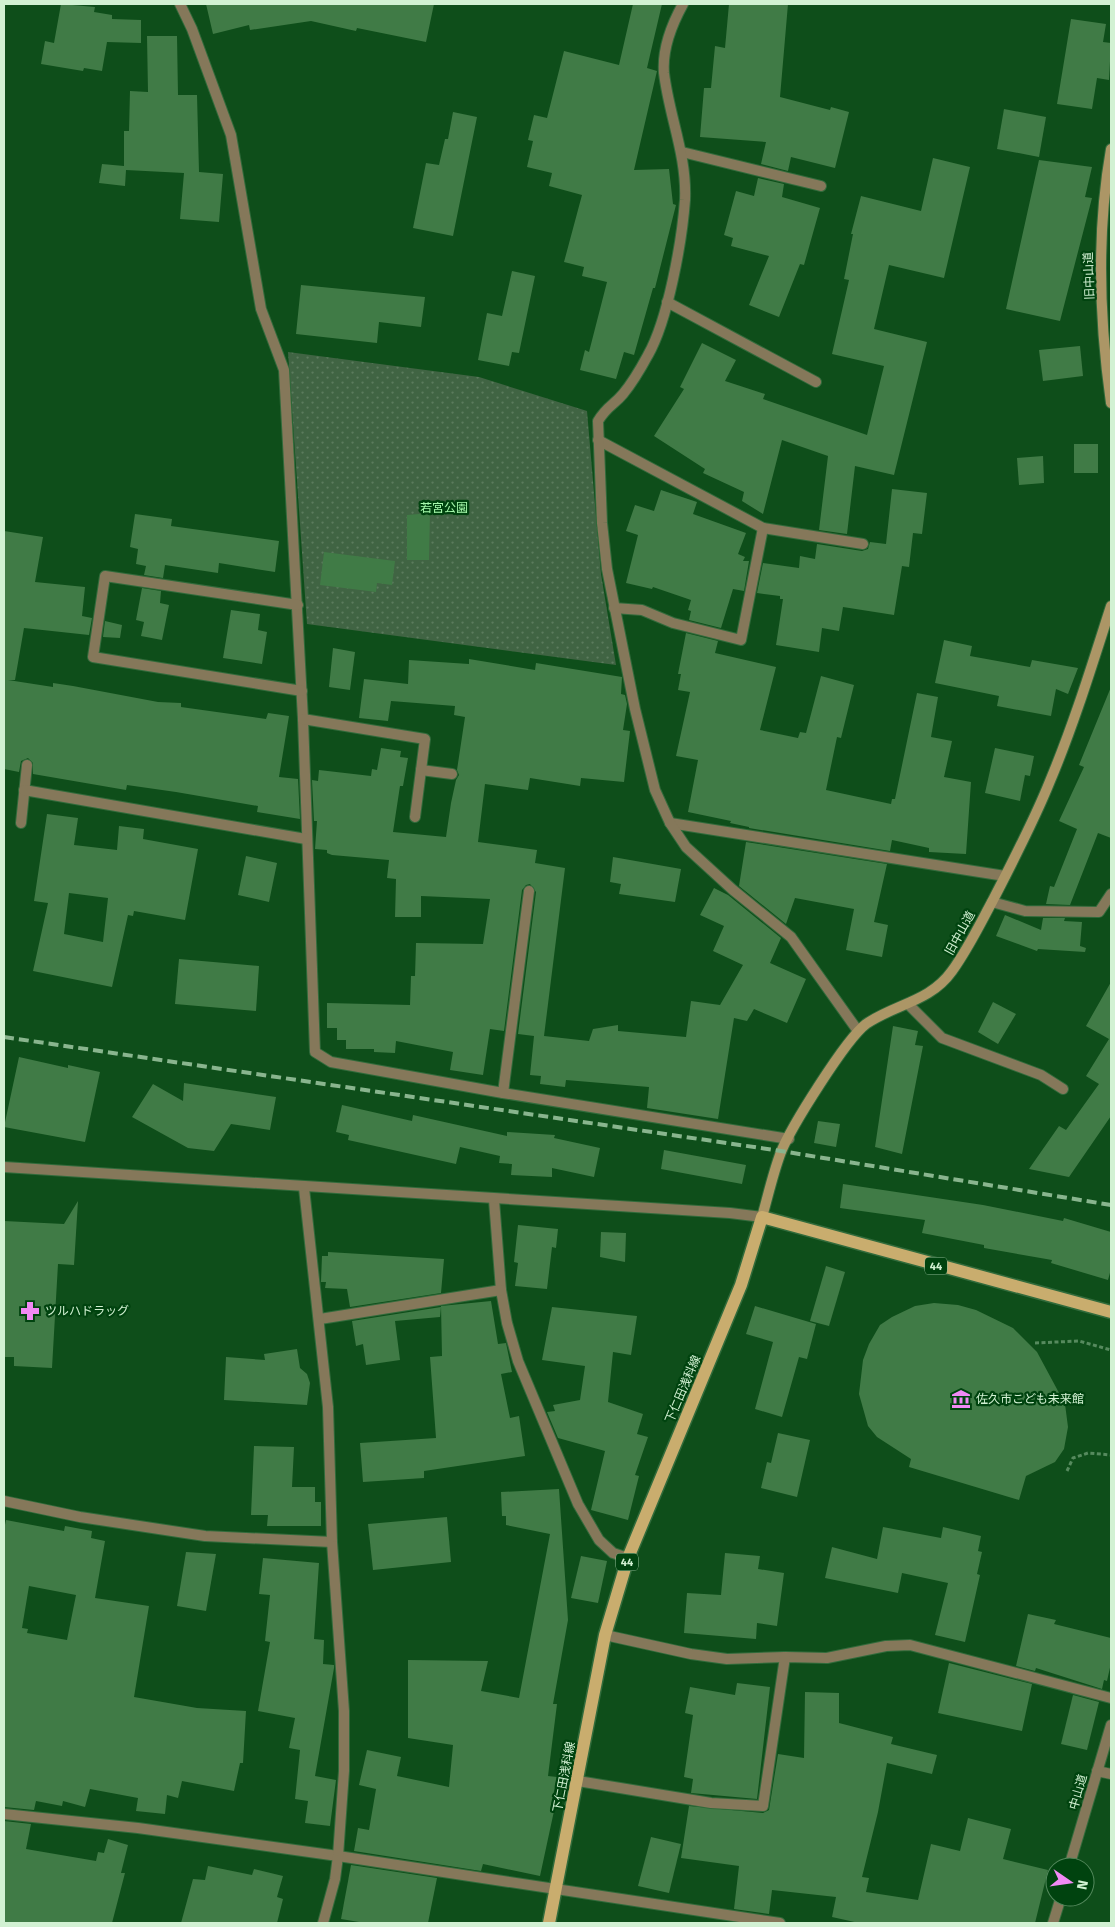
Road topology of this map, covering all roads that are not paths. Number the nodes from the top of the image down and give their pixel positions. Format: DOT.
graph roads {
  1 [pos="180,4"];
  2 [pos="683,4"];
  3 [pos="1111,149"];
  4 [pos="682,152"];
  5 [pos="821,186"];
  6 [pos="667,302"];
  7 [pos="816,382"];
  8 [pos="1111,403"];
  9 [pos="598,440"];
  10 [pos="763,528"];
  11 [pos="863,544"];
  12 [pos="298,605"];
  13 [pos="1111,606"];
  14 [pos="614,608"];
  15 [pos="302,691"];
  16 [pos="303,718"];
  17 [pos="27,765"];
  18 [pos="421,770"];
  19 [pos="452,774"];
  20 [pos="24,790"];
  21 [pos="415,817"];
  22 [pos="21,823"];
  23 [pos="670,823"];
  24 [pos="306,839"];
  25 [pos="1005,876"];
  26 [pos="529,891"];
  27 [pos="1111,894"];
  28 [pos="992,902"];
  29 [pos="909,1005"];
  30 [pos="858,1031"];
  31 [pos="1063,1089"];
  32 [pos="503,1093"];
  33 [pos="788,1139"];
  34 [pos="4,1167"];
  35 [pos="304,1188"];
  36 [pos="494,1200"];
  37 [pos="762,1217"];
  38 [pos="501,1290"];
  39 [pos="1111,1312"];
  40 [pos="320,1319"];
  41 [pos="4,1501"];
  42 [pos="332,1542"];
  43 [pos="628,1558"];
  44 [pos="605,1635"];
  45 [pos="786,1657"];
  46 [pos="1111,1698"];
  47 [pos="1111,1725"];
  48 [pos="1097,1770"];
  49 [pos="1111,1774"];
  50 [pos="578,1781"];
  51 [pos="4,1814"];
  52 [pos="338,1856"];
  53 [pos="1072,1857"];
  54 [pos="555,1889"];
  55 [pos="1058,1907"];
  56 [pos="323,1923"];
  57 [pos="549,1923"];
  58 [pos="780,1923"];
  59 [pos="1053,1923"];
  1 -- 12 [label="street"];
  2 -- 4 [label="street"];
  3 -- 8 [label="main road, 旧中山道"];
  4 -- 5 [label="street"];
  4 -- 6 [label="street"];
  6 -- 7 [label="street"];
  6 -- 9 [label="street"];
  9 -- 10 [label="street"];
  9 -- 14 [label="street"];
  10 -- 11 [label="street"];
  10 -- 14 [label="street"];
  12 -- 15 [label="street"];
  12 -- 15 [label="street"];
  13 -- 25 [label="main road, 旧中山道"];
  14 -- 23 [label="street"];
  15 -- 16 [label="street"];
  16 -- 18 [label="street"];
  16 -- 24 [label="street"];
  17 -- 20 [label="street"];
  18 -- 19 [label="street"];
  18 -- 21 [label="street"];
  20 -- 22 [label="street"];
  20 -- 24 [label="street"];
  23 -- 25 [label="street"];
  23 -- 30 [label="street"];
  24 -- 32 [label="street"];
  25 -- 28 [label="main road, 旧中山道"];
  26 -- 32 [label="street"];
  27 -- 28 [label="street"];
  28 -- 29 [label="main road, 旧中山道"];
  29 -- 30 [label="main road, 旧中山道"];
  29 -- 31 [label="street"];
  30 -- 33 [label="main road, 旧中山道"];
  32 -- 33 [label="street"];
  33 -- 37 [label="main road, 旧中山道"];
  34 -- 35 [label="street"];
  35 -- 36 [label="street"];
  35 -- 40 [label="street"];
  36 -- 37 [label="street"];
  36 -- 38 [label="street"];
  37 -- 39 [label="main road, 44"];
  37 -- 43 [label="main road, 下仁田浅科線 / 44"];
  38 -- 40 [label="street"];
  38 -- 43 [label="street"];
  40 -- 42 [label="street"];
  41 -- 42 [label="street"];
  42 -- 52 [label="street"];
  43 -- 44 [label="main road, 下仁田浅科線 / 44"];
  44 -- 45 [label="street"];
  44 -- 50 [label="main road, 下仁田浅科線 / 44"];
  45 -- 46 [label="street"];
  45 -- 50 [label="street"];
  47 -- 48 [label="street, 中山道"];
  48 -- 49 [label="street"];
  48 -- 53 [label="street, 中山道"];
  50 -- 54 [label="main road, 下仁田浅科線 / 44"];
  51 -- 52 [label="street"];
  52 -- 54 [label="street"];
  52 -- 56 [label="street"];
  54 -- 57 [label="main road, 下仁田浅科線 / 44"];
  54 -- 58 [label="street"];
  55 -- 59 [label="street"];
}
